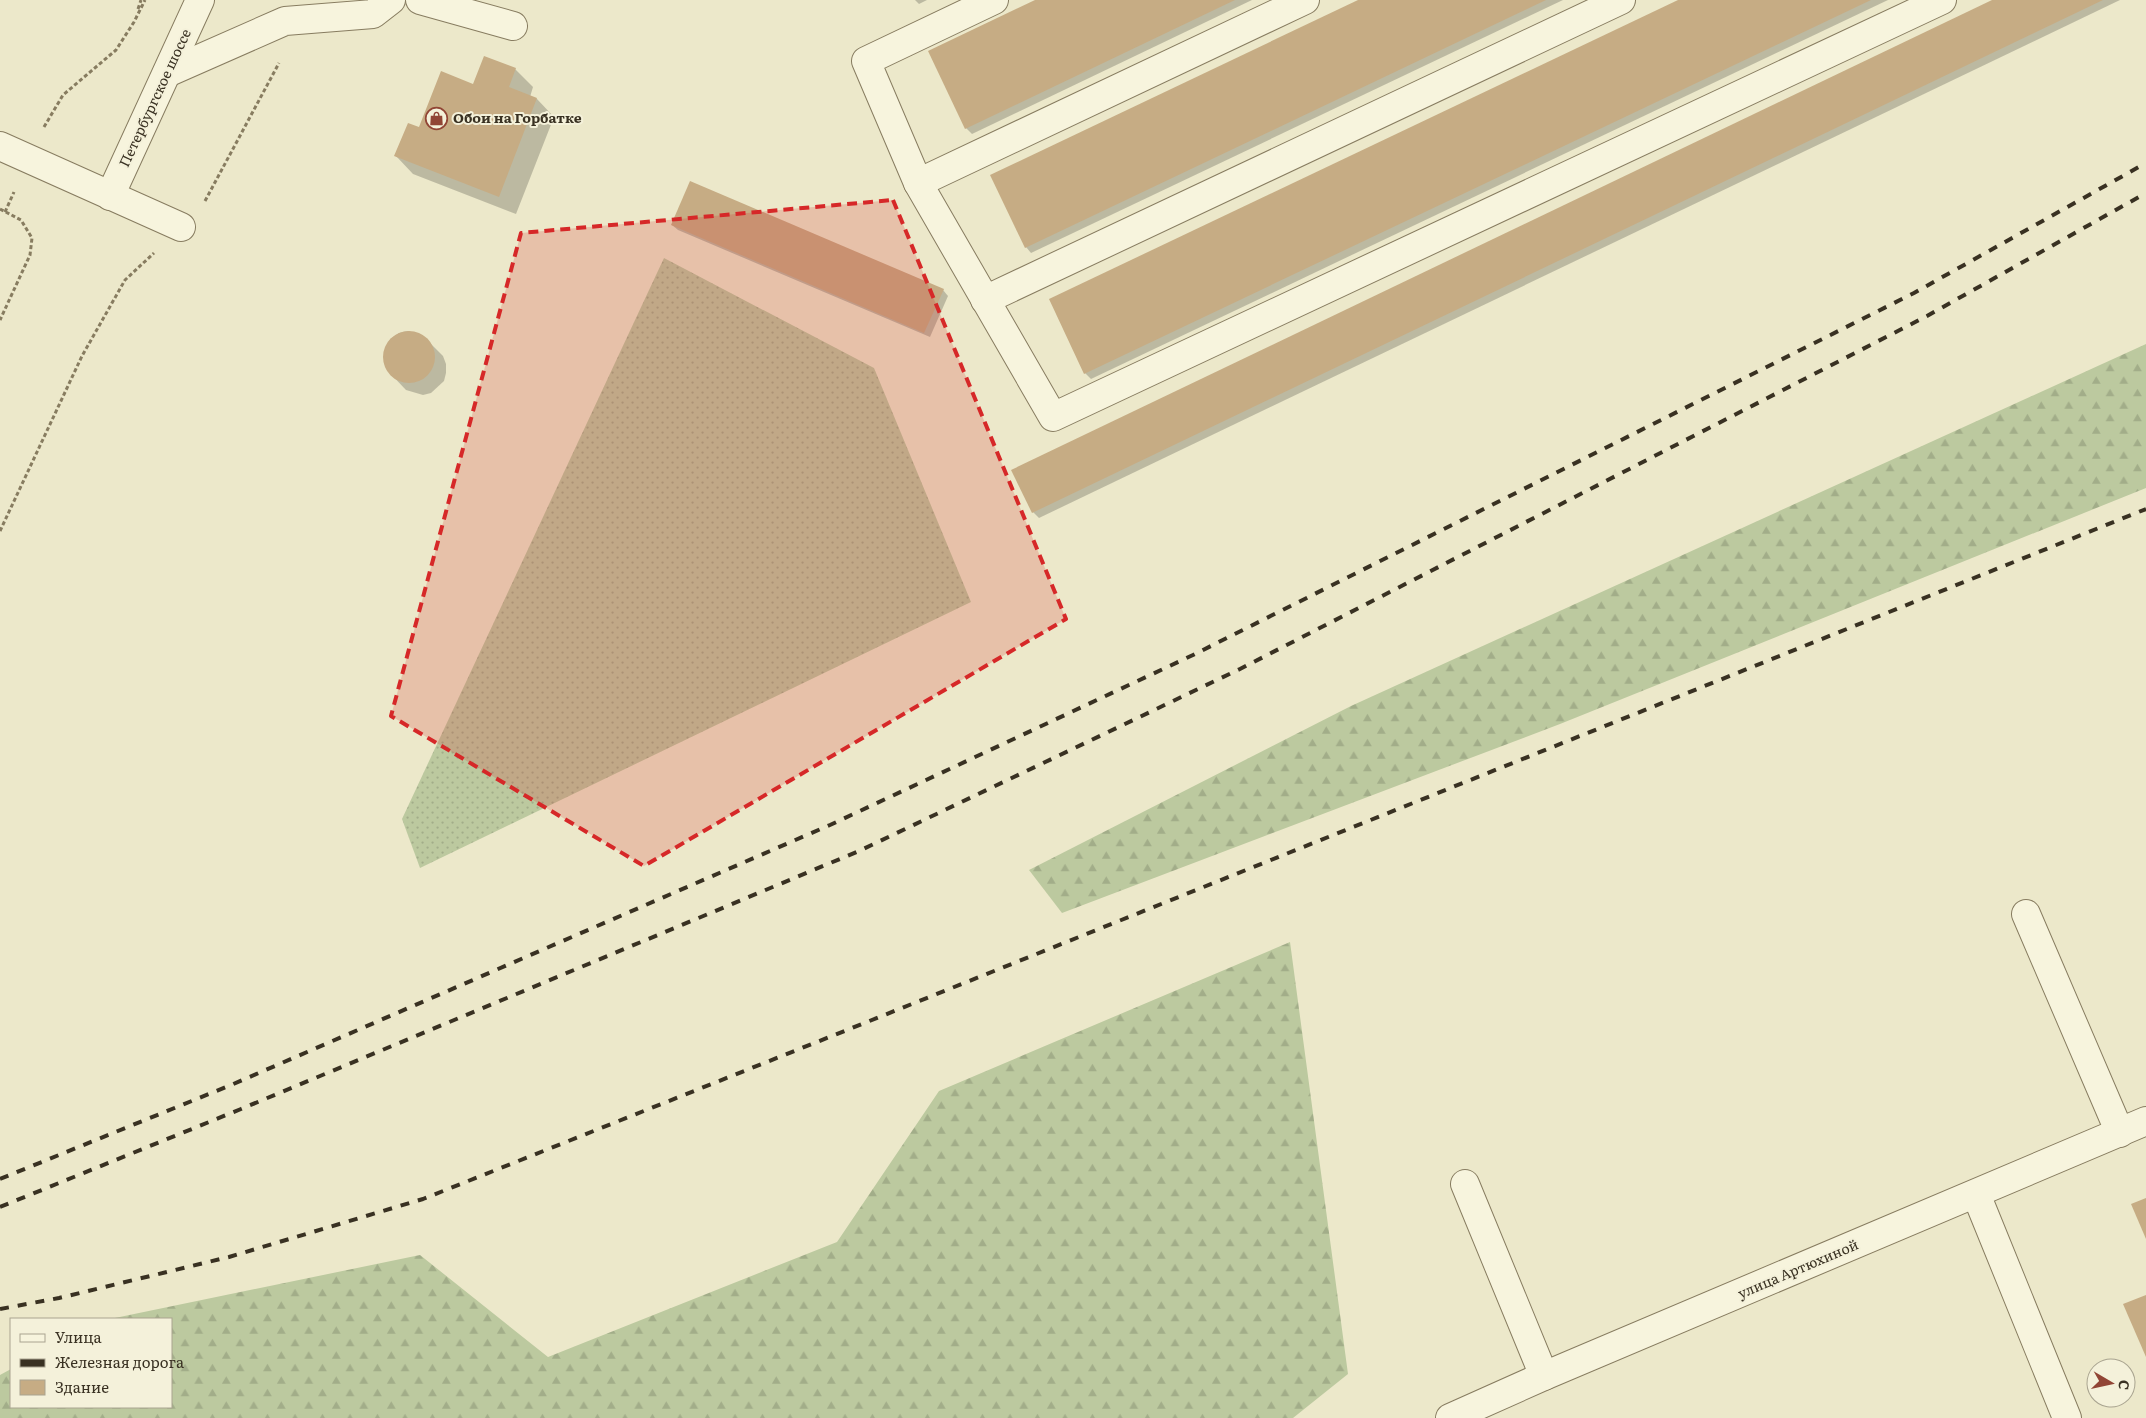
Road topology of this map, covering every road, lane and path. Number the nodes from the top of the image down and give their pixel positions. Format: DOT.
graph roads {
  1 [pos="143,0"];
  2 [pos="200,0"];
  3 [pos="391,0"];
  4 [pos="420,0"];
  5 [pos="994,0"];
  6 [pos="1304,0"];
  7 [pos="1621,0"];
  8 [pos="1929,3"];
  9 [pos="302,20"];
  10 [pos="513,26"];
  11 [pos="167,73"];
  12 [pos="0,146"];
  13 [pos="29,159"];
  14 [pos="918,183"];
  15 [pos="110,196"];
  16 [pos="0,209"];
  17 [pos="5,212"];
  18 [pos="181,227"];
  19 [pos="985,300"];
  20 [pos="0,320"];
  21 [pos="0,531"];
  22 [pos="2026,914"];
  23 [pos="2146,1121"];
  24 [pos="2120,1133"];
  25 [pos="1464,1184"];
  26 [pos="1976,1194"];
  27 [pos="1544,1376"];
  28 [pos="1450,1418"];
  29 [pos="2066,1418"];
  1 -- 13 [label="path"];
  2 -- 11 [label="street, Петербургское шоссе"];
  3 -- 9 [label="street"];
  4 -- 10 [label="street"];
  5 -- 14 [label="street"];
  6 -- 14 [label="street"];
  7 -- 19 [label="street"];
  8 -- 19 [label="street"];
  9 -- 11 [label="street"];
  9 -- 18 [label="path"];
  11 -- 15 [label="street, Петербургское шоссе"];
  12 -- 13 [label="street"];
  13 -- 15 [label="street"];
  13 -- 17 [label="path"];
  14 -- 19 [label="street"];
  15 -- 18 [label="street"];
  16 -- 17 [label="path"];
  17 -- 20 [label="path"];
  18 -- 21 [label="path"];
  22 -- 24 [label="street"];
  23 -- 24 [label="street, улица Артюхиной"];
  24 -- 26 [label="street, улица Артюхиной"];
  25 -- 27 [label="street"];
  26 -- 27 [label="street, улица Артюхиной"];
  26 -- 29 [label="street"];
  27 -- 28 [label="street, улица Артюхиной"];
}
